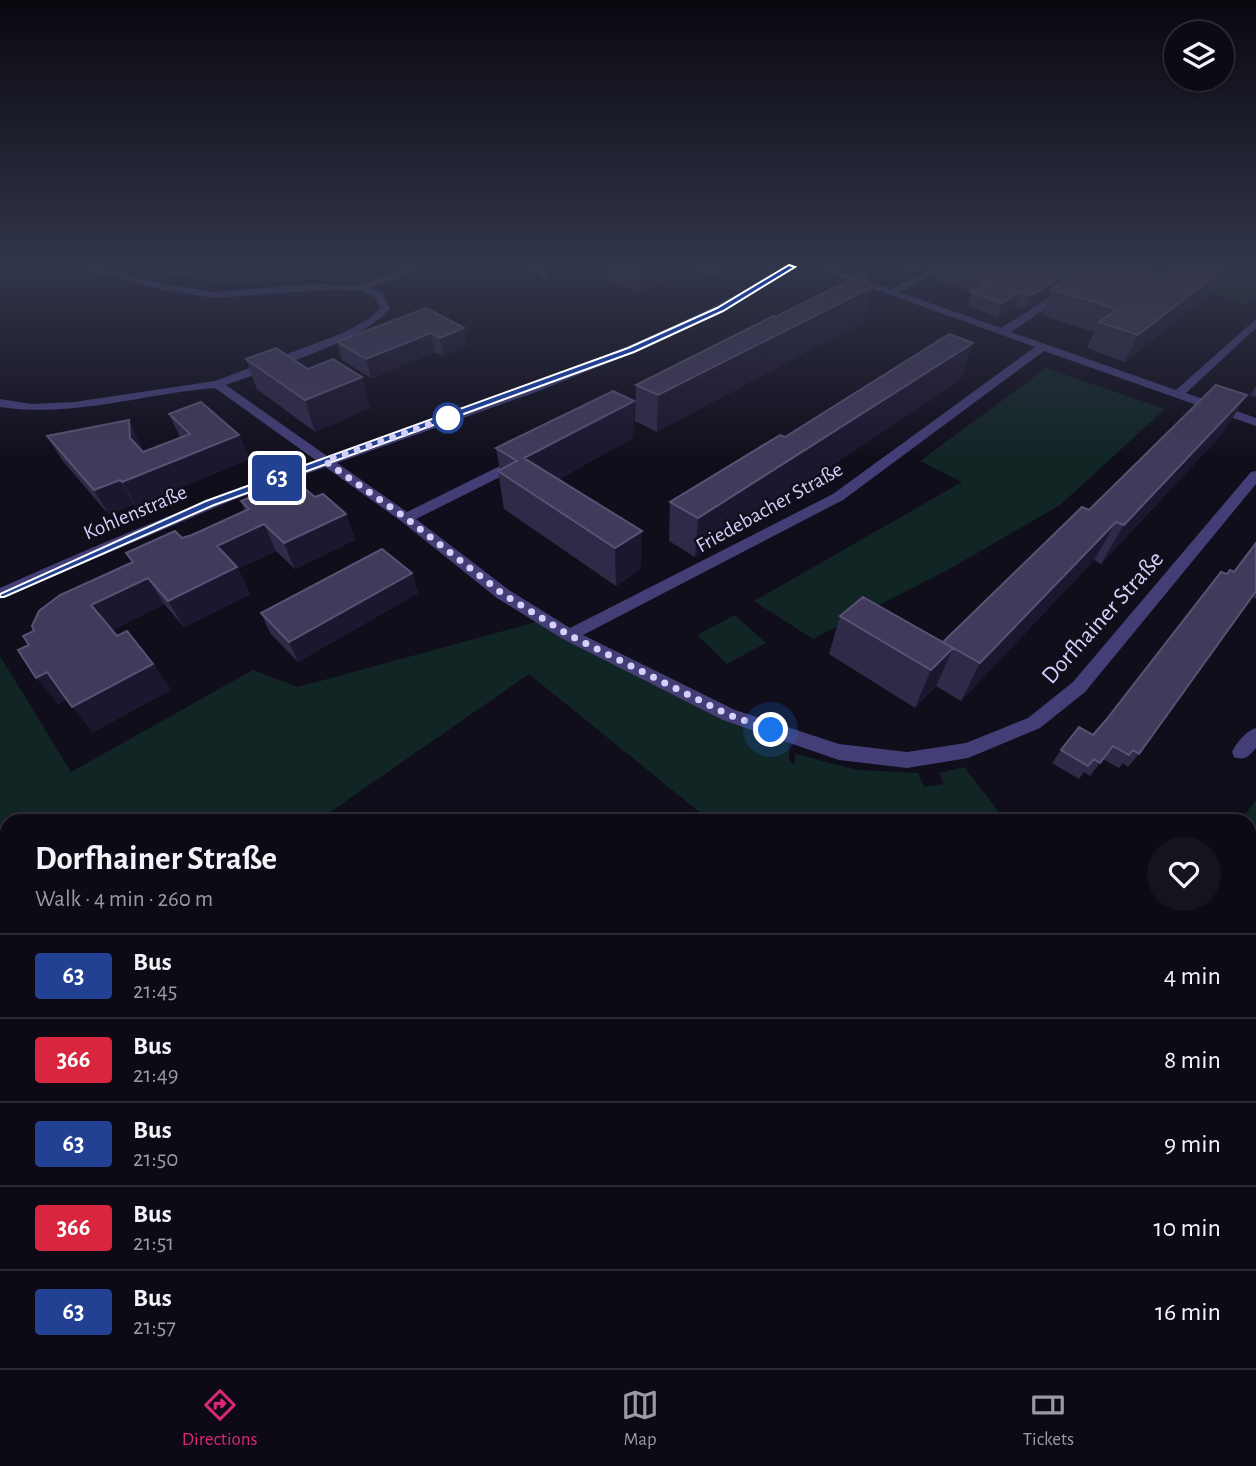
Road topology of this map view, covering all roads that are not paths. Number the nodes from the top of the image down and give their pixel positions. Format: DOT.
graph roads {
  1 [pos="355,331"];
  2 [pos="673,331"];
  3 [pos="1000,331"];
  4 [pos="1246,331"];
  5 [pos="1003,332"];
  6 [pos="1044,346"];
  7 [pos="217,384"];
  8 [pos="1178,394"];
  9 [pos="0,403"];
  10 [pos="1256,422"];
  11 [pos="533,454"];
  12 [pos="325,461"];
  13 [pos="1256,475"];
  14 [pos="406,518"];
  15 [pos="0,594"];
  16 [pos="569,635"];
  17 [pos="1256,735"];
  18 [pos="1241,752"];
  1 -- 7 [label="street"];
  2 -- 12 [label="street, Kohlenstraße"];
  3 -- 5 [label="street"];
  4 -- 8 [label="street"];
  5 -- 6 [label="street"];
  6 -- 8 [label="street"];
  6 -- 16 [label="street, Friedebacher Straße"];
  7 -- 9 [label="street"];
  7 -- 12 [label="street, Dorfhainer Straße"];
  8 -- 10 [label="street"];
  11 -- 14 [label="street"];
  12 -- 14 [label="street, Dorfhainer Straße"];
  12 -- 15 [label="street, Kohlenstraße"];
  13 -- 16 [label="street, Dorfhainer Straße"];
  14 -- 16 [label="street, Dorfhainer Straße"];
  17 -- 18 [label="street"];
}
